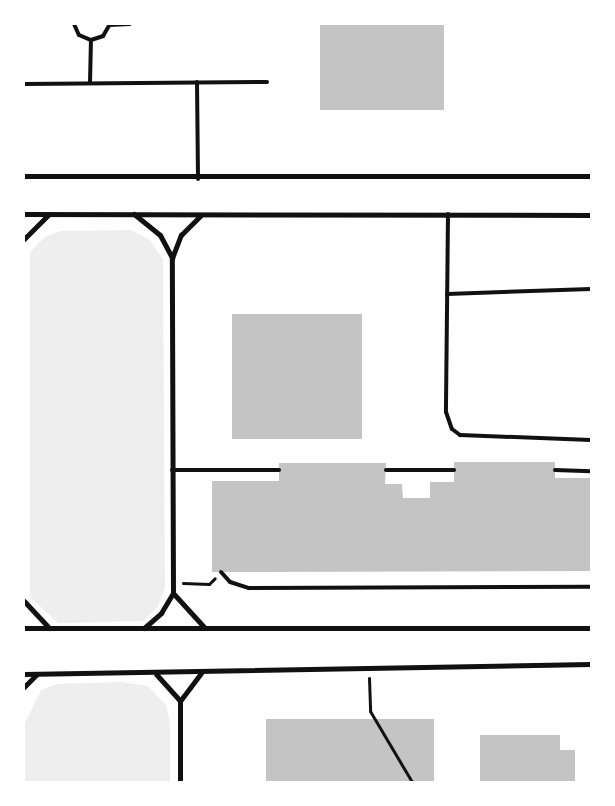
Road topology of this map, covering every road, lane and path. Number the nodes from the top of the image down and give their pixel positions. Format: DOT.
graph roads {
  1 [pos="74,24"];
  2 [pos="110,24"];
  3 [pos="130,24"];
  4 [pos="91,40"];
  5 [pos="196,82"];
  6 [pos="267,82"];
  7 [pos="90,83"];
  8 [pos="24,84"];
  9 [pos="24,176"];
  10 [pos="591,176"];
  11 [pos="198,179"];
  12 [pos="24,214"];
  13 [pos="49,214"];
  14 [pos="134,214"];
  15 [pos="448,214"];
  16 [pos="201,215"];
  17 [pos="591,215"];
  18 [pos="24,239"];
  19 [pos="172,258"];
  20 [pos="591,289"];
  21 [pos="447,294"];
  22 [pos="591,440"];
  23 [pos="172,470"];
  24 [pos="279,470"];
  25 [pos="386,470"];
  26 [pos="454,470"];
  27 [pos="556,470"];
  28 [pos="591,470"];
  29 [pos="221,572"];
  30 [pos="173,582"];
  31 [pos="591,587"];
  32 [pos="173,593"];
  33 [pos="24,602"];
  34 [pos="24,628"];
  35 [pos="50,628"];
  36 [pos="143,628"];
  37 [pos="205,628"];
  38 [pos="591,628"];
  39 [pos="591,664"];
  40 [pos="369,670"];
  41 [pos="201,673"];
  42 [pos="24,674"];
  43 [pos="37,674"];
  44 [pos="156,674"];
  45 [pos="24,687"];
  46 [pos="180,701"];
  47 [pos="180,782"];
  48 [pos="412,782"];
  1 -- 4 [label="lane"];
  2 -- 3 [label="lane"];
  2 -- 4 [label="lane"];
  4 -- 7 [label="lane"];
  5 -- 6 [label="lane"];
  5 -- 7 [label="lane"];
  5 -- 11 [label="lane"];
  7 -- 8 [label="lane"];
  9 -- 11 [label="street"];
  10 -- 11 [label="street"];
  12 -- 13 [label="street"];
  13 -- 14 [label="street"];
  13 -- 18 [label="street"];
  14 -- 16 [label="street"];
  14 -- 19 [label="street"];
  15 -- 16 [label="street"];
  15 -- 17 [label="street"];
  15 -- 21 [label="lane"];
  16 -- 19 [label="street"];
  19 -- 23 [label="street"];
  20 -- 21 [label="lane"];
  21 -- 22 [label="lane"];
  23 -- 24 [label="lane"];
  23 -- 30 [label="street"];
  25 -- 26 [label="lane"];
  27 -- 28 [label="lane"];
  29 -- 30 [label="path"];
  29 -- 31 [label="lane"];
  30 -- 32 [label="street"];
  32 -- 36 [label="street"];
  32 -- 37 [label="street"];
  33 -- 35 [label="street"];
  34 -- 35 [label="street"];
  35 -- 36 [label="street"];
  36 -- 37 [label="street"];
  37 -- 38 [label="street"];
  39 -- 40 [label="street"];
  40 -- 41 [label="street"];
  40 -- 48 [label="path"];
  41 -- 44 [label="street"];
  41 -- 46 [label="street"];
  42 -- 43 [label="street"];
  43 -- 44 [label="street"];
  43 -- 45 [label="street"];
  44 -- 46 [label="street"];
  46 -- 47 [label="street"];
}
